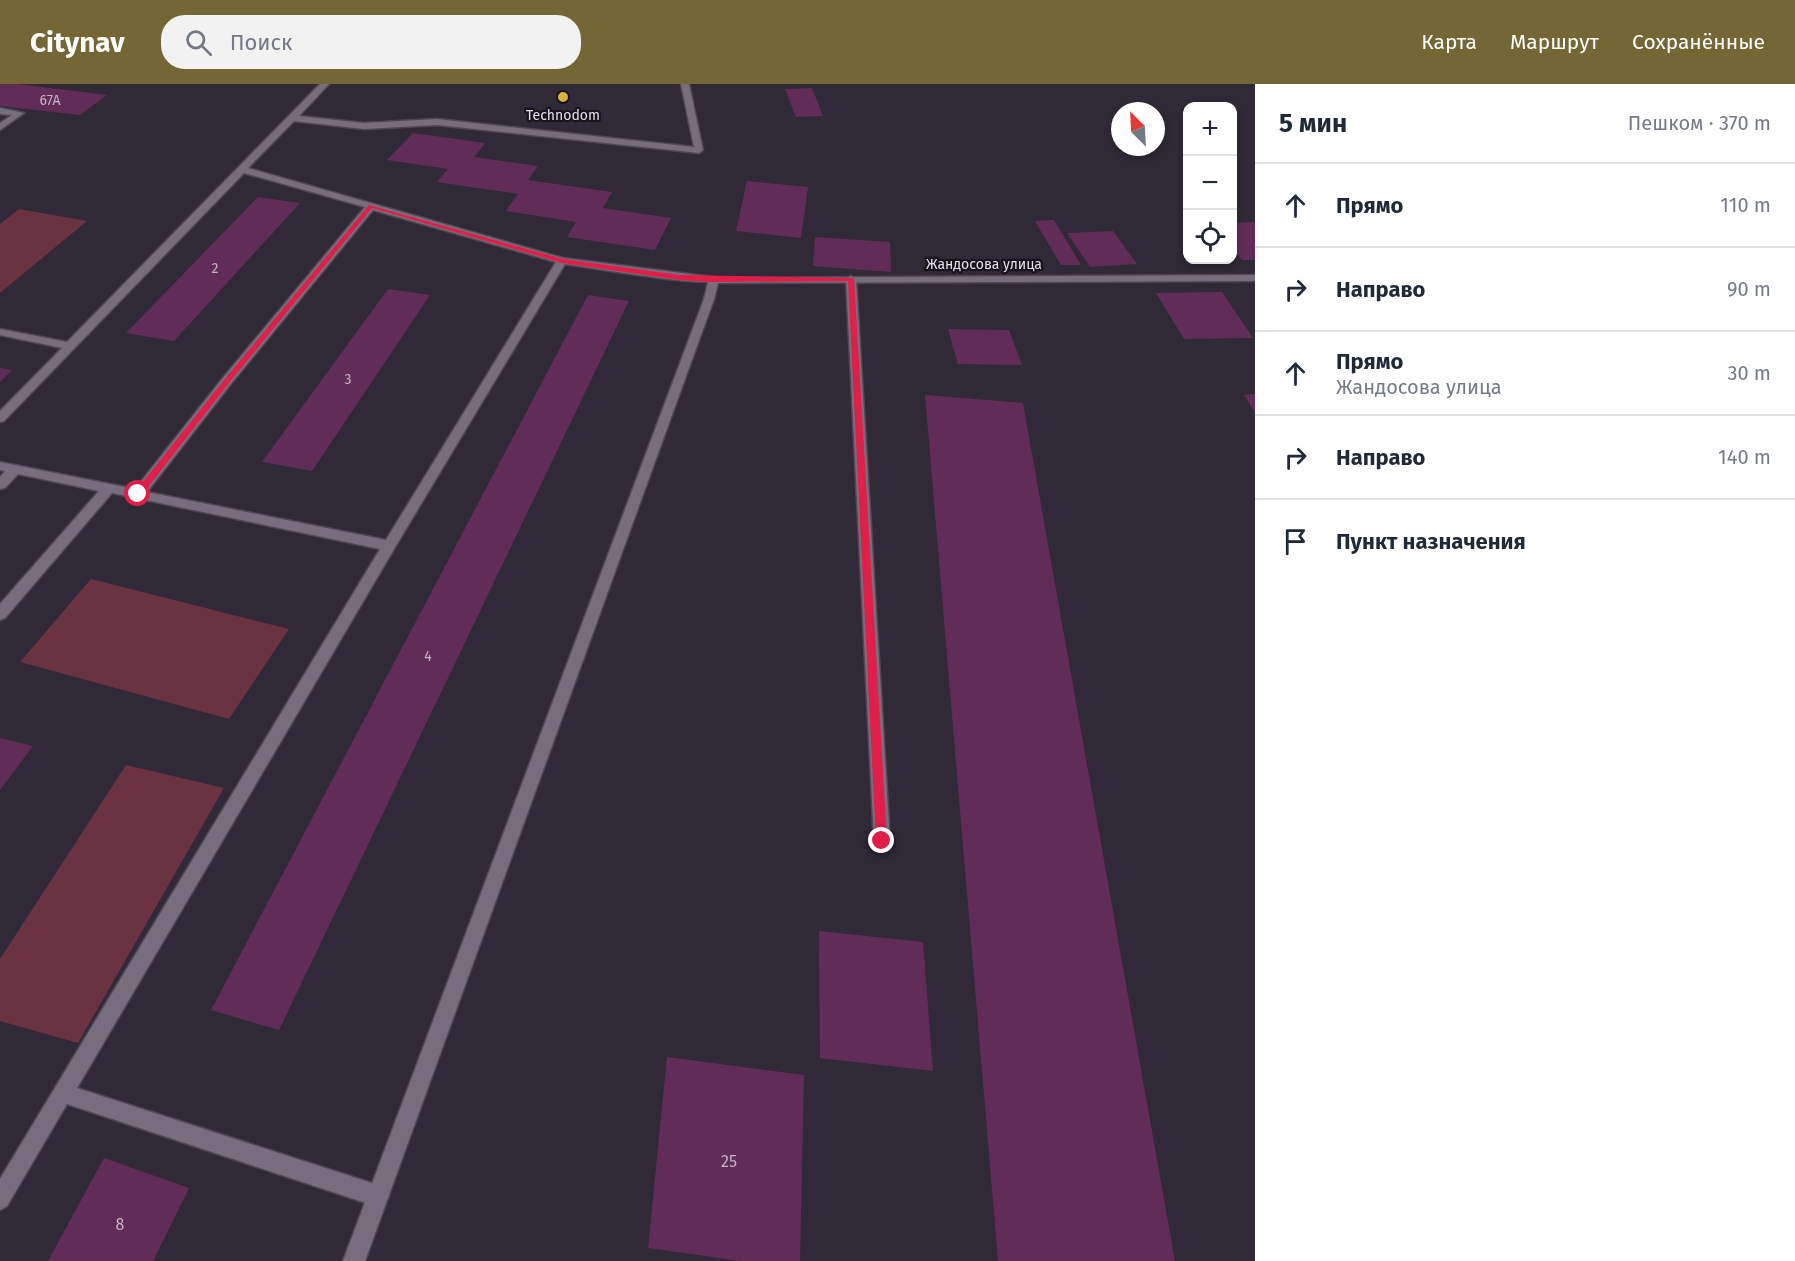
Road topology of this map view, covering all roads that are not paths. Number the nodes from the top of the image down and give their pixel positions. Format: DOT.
graph roads {
  1 [pos="325,84"];
  2 [pos="685,84"];
  3 [pos="0,111"];
  4 [pos="291,118"];
  5 [pos="0,127"];
  6 [pos="242,169"];
  7 [pos="371,206"];
  8 [pos="562,261"];
  9 [pos="851,279"];
  10 [pos="1250,279"];
  11 [pos="713,280"];
  12 [pos="1255,293"];
  13 [pos="0,332"];
  14 [pos="70,346"];
  15 [pos="0,418"];
  16 [pos="0,466"];
  17 [pos="15,469"];
  18 [pos="0,485"];
  19 [pos="109,488"];
  20 [pos="138,494"];
  21 [pos="389,546"];
  22 [pos="0,614"];
  23 [pos="882,841"];
  24 [pos="63,1093"];
  25 [pos="378,1196"];
  26 [pos="0,1198"];
  27 [pos="354,1261"];
  1 -- 4 [label="street"];
  2 -- 4 [label="street"];
  3 -- 5 [label="street"];
  4 -- 6 [label="street"];
  6 -- 7 [label="street, Жандосова улица"];
  6 -- 14 [label="street"];
  7 -- 8 [label="street, Жандосова улица"];
  7 -- 20 [label="street"];
  8 -- 11 [label="street, Жандосова улица"];
  8 -- 21 [label="street"];
  9 -- 10 [label="street, Жандосова улица"];
  9 -- 11 [label="street, Жандосова улица"];
  9 -- 23 [label="street"];
  10 -- 12 [label="street"];
  11 -- 25 [label="street"];
  13 -- 14 [label="street"];
  14 -- 15 [label="street"];
  16 -- 17 [label="street"];
  17 -- 18 [label="street"];
  17 -- 19 [label="street"];
  19 -- 20 [label="street"];
  19 -- 22 [label="street"];
  20 -- 21 [label="street"];
  21 -- 24 [label="street"];
  24 -- 25 [label="street"];
  24 -- 26 [label="street"];
  25 -- 27 [label="street"];
}
